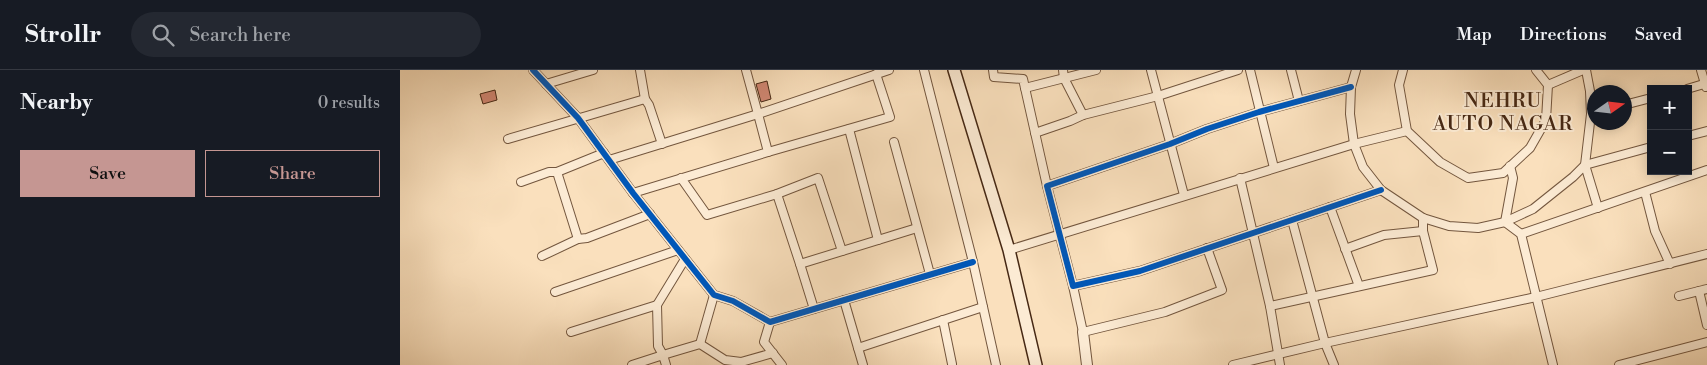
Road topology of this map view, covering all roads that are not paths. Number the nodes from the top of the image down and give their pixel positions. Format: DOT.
graph roads {
  1 [pos="534,70"];
  2 [pos="593,70"];
  3 [pos="640,70"];
  4 [pos="746,70"];
  5 [pos="889,70"];
  6 [pos="924,70"];
  7 [pos="954,70"];
  8 [pos="993,70"];
  9 [pos="1096,70"];
  10 [pos="1151,70"];
  11 [pos="1238,70"];
  12 [pos="1250,70"];
  13 [pos="1291,70"];
  14 [pos="1356,70"];
  15 [pos="1403,70"];
  16 [pos="1536,70"];
  17 [pos="1584,70"];
  18 [pos="1701,70"];
  19 [pos="876,74"];
  20 [pos="1064,74"];
  21 [pos="546,84"];
  22 [pos="1548,85"];
  23 [pos="1588,85"];
  24 [pos="1706,85"];
  25 [pos="1351,87"];
  26 [pos="1025,88"];
  27 [pos="1692,88"];
  28 [pos="1158,96"];
  29 [pos="645,99"];
  30 [pos="1647,99"];
  31 [pos="1299,101"];
  32 [pos="1632,103"];
  33 [pos="1259,112"];
  34 [pos="758,114"];
  35 [pos="1083,115"];
  36 [pos="578,118"];
  37 [pos="849,129"];
  38 [pos="1407,130"];
  39 [pos="1590,130"];
  40 [pos="1707,131"];
  41 [pos="1035,133"];
  42 [pos="1692,135"];
  43 [pos="508,139"];
  44 [pos="894,142"];
  45 [pos="662,144"];
  46 [pos="1170,144"];
  47 [pos="1354,144"];
  48 [pos="1647,148"];
  49 [pos="768,152"];
  50 [pos="606,156"];
  51 [pos="1585,165"];
  52 [pos="1510,166"];
  53 [pos="1274,168"];
  54 [pos="1707,170"];
  55 [pos="557,172"];
  56 [pos="681,178"];
  57 [pos="1240,178"];
  58 [pos="521,182"];
  59 [pos="1047,186"];
  60 [pos="1381,190"];
  61 [pos="1645,192"];
  62 [pos="633,193"];
  63 [pos="777,194"];
  64 [pos="1184,195"];
  65 [pos="1330,206"];
  66 [pos="1598,208"];
  67 [pos="650,214"];
  68 [pos="1423,218"];
  69 [pos="1292,220"];
  70 [pos="1505,222"];
  71 [pos="918,228"];
  72 [pos="1423,231"];
  73 [pos="1253,233"];
  74 [pos="1058,234"];
  75 [pos="1521,234"];
  76 [pos="578,238"];
  77 [pos="878,240"];
  78 [pos="1208,248"];
  79 [pos="1345,249"];
  80 [pos="678,250"];
  81 [pos="1009,250"];
  82 [pos="842,251"];
  83 [pos="1707,254"];
  84 [pos="542,256"];
  85 [pos="685,259"];
  86 [pos="973,262"];
  87 [pos="800,264"];
  88 [pos="1670,264"];
  89 [pos="930,274"];
  90 [pos="1073,286"];
  91 [pos="1359,286"];
  92 [pos="1703,290"];
  93 [pos="554,292"];
  94 [pos="714,295"];
  95 [pos="1313,296"];
  96 [pos="1679,296"];
  97 [pos="1536,297"];
  98 [pos="844,300"];
  99 [pos="657,306"];
  100 [pos="1270,306"];
  101 [pos="983,308"];
  102 [pos="814,309"];
  103 [pos="943,320"];
  104 [pos="770,322"];
  105 [pos="1707,325"];
  106 [pos="571,332"];
  107 [pos="1084,332"];
  108 [pos="764,342"];
  109 [pos="1707,342"];
  110 [pos="1326,343"];
  111 [pos="700,344"];
  112 [pos="858,348"];
  113 [pos="773,353"];
  114 [pos="1277,354"];
  115 [pos="663,355"];
  116 [pos="758,357"];
  117 [pos="632,365"];
  118 [pos="666,365"];
  119 [pos="782,365"];
  120 [pos="863,365"];
  121 [pos="950,365"];
  122 [pos="996,365"];
  123 [pos="1036,365"];
  124 [pos="1087,365"];
  125 [pos="1233,365"];
  126 [pos="1280,365"];
  127 [pos="1334,365"];
  128 [pos="1553,365"];
  129 [pos="1619,365"];
  1 -- 21 [label="street"];
  2 -- 21 [label="street"];
  3 -- 29 [label="street"];
  4 -- 34 [label="street"];
  5 -- 19 [label="street"];
  6 -- 86 [label="street"];
  7 -- 81 [label="main road"];
  8 -- 26 [label="street"];
  9 -- 20 [label="street"];
  10 -- 28 [label="street"];
  11 -- 28 [label="street"];
  12 -- 33 [label="street"];
  13 -- 31 [label="street"];
  14 -- 25 [label="street"];
  15 -- 38 [label="street"];
  16 -- 22 [label="street"];
  17 -- 22 [label="street"];
  17 -- 23 [label="street"];
  18 -- 24 [label="street"];
  19 -- 34 [label="street"];
  19 -- 37 [label="street"];
  20 -- 26 [label="street"];
  20 -- 35 [label="street"];
  21 -- 36 [label="street"];
  22 -- 52 [label="street"];
  24 -- 27 [label="street"];
  25 -- 31 [label="street"];
  25 -- 47 [label="street"];
  26 -- 41 [label="street"];
  28 -- 35 [label="street"];
  28 -- 46 [label="street"];
  29 -- 36 [label="street"];
  29 -- 45 [label="street"];
  30 -- 32 [label="street"];
  31 -- 33 [label="street"];
  33 -- 46 [label="street"];
  33 -- 53 [label="street"];
  34 -- 45 [label="street"];
  34 -- 49 [label="street"];
  35 -- 41 [label="street"];
  36 -- 43 [label="street"];
  36 -- 50 [label="street"];
  37 -- 49 [label="street"];
  37 -- 77 [label="street"];
  38 -- 47 [label="street"];
  38 -- 52 [label="street"];
  39 -- 51 [label="street"];
  40 -- 42 [label="street"];
  41 -- 59 [label="street"];
  44 -- 71 [label="street"];
  45 -- 50 [label="street"];
  46 -- 59 [label="street"];
  46 -- 64 [label="street"];
  47 -- 53 [label="street"];
  47 -- 60 [label="street"];
  48 -- 51 [label="street"];
  49 -- 56 [label="street"];
  50 -- 55 [label="street"];
  50 -- 62 [label="street"];
  51 -- 66 [label="street"];
  51 -- 70 [label="street"];
  52 -- 70 [label="street"];
  53 -- 57 [label="street"];
  54 -- 61 [label="street"];
  55 -- 58 [label="street"];
  55 -- 76 [label="street"];
  56 -- 62 [label="street"];
  56 -- 63 [label="street"];
  57 -- 64 [label="street"];
  57 -- 73 [label="street"];
  59 -- 74 [label="street"];
  60 -- 65 [label="street"];
  60 -- 68 [label="street"];
  61 -- 66 [label="street"];
  61 -- 88 [label="street"];
  62 -- 67 [label="street"];
  63 -- 82 [label="street"];
  63 -- 87 [label="street"];
  64 -- 74 [label="street"];
  65 -- 69 [label="street"];
  65 -- 79 [label="street"];
  66 -- 75 [label="street"];
  67 -- 76 [label="street"];
  67 -- 80 [label="street"];
  68 -- 70 [label="street"];
  68 -- 72 [label="street"];
  69 -- 73 [label="street"];
  69 -- 95 [label="street"];
  70 -- 75 [label="street"];
  71 -- 77 [label="street"];
  71 -- 89 [label="street"];
  72 -- 79 [label="street"];
  72 -- 91 [label="street"];
  73 -- 78 [label="street"];
  73 -- 100 [label="street"];
  74 -- 81 [label="street"];
  74 -- 90 [label="street"];
  75 -- 97 [label="street"];
  76 -- 84 [label="street"];
  77 -- 82 [label="street"];
  78 -- 90 [label="street"];
  78 -- 107 [label="street"];
  79 -- 91 [label="street"];
  80 -- 85 [label="street"];
  80 -- 93 [label="street"];
  81 -- 123 [label="main road"];
  82 -- 87 [label="street"];
  83 -- 88 [label="street"];
  85 -- 94 [label="street"];
  85 -- 99 [label="street"];
  86 -- 89 [label="street"];
  86 -- 101 [label="street"];
  87 -- 102 [label="street"];
  88 -- 97 [label="street"];
  89 -- 98 [label="street"];
  90 -- 107 [label="street"];
  91 -- 95 [label="street"];
  92 -- 96 [label="street"];
  92 -- 105 [label="street"];
  94 -- 104 [label="street"];
  94 -- 111 [label="street"];
  95 -- 100 [label="street"];
  95 -- 110 [label="street"];
  97 -- 110 [label="street"];
  97 -- 128 [label="street"];
  98 -- 102 [label="street"];
  98 -- 112 [label="street"];
  99 -- 106 [label="street"];
  99 -- 115 [label="street"];
  100 -- 114 [label="street"];
  101 -- 103 [label="street"];
  101 -- 122 [label="street"];
  102 -- 104 [label="street"];
  103 -- 112 [label="street"];
  103 -- 121 [label="street"];
  104 -- 108 [label="street"];
  107 -- 124 [label="street"];
  108 -- 113 [label="street"];
  108 -- 116 [label="street"];
  109 -- 129 [label="street"];
  110 -- 114 [label="street"];
  110 -- 127 [label="street"];
  111 -- 115 [label="street"];
  111 -- 116 [label="street"];
  112 -- 120 [label="street"];
  113 -- 116 [label="street"];
  113 -- 119 [label="street"];
  114 -- 125 [label="street"];
  114 -- 126 [label="street"];
  115 -- 117 [label="street"];
  115 -- 118 [label="street"];
}
